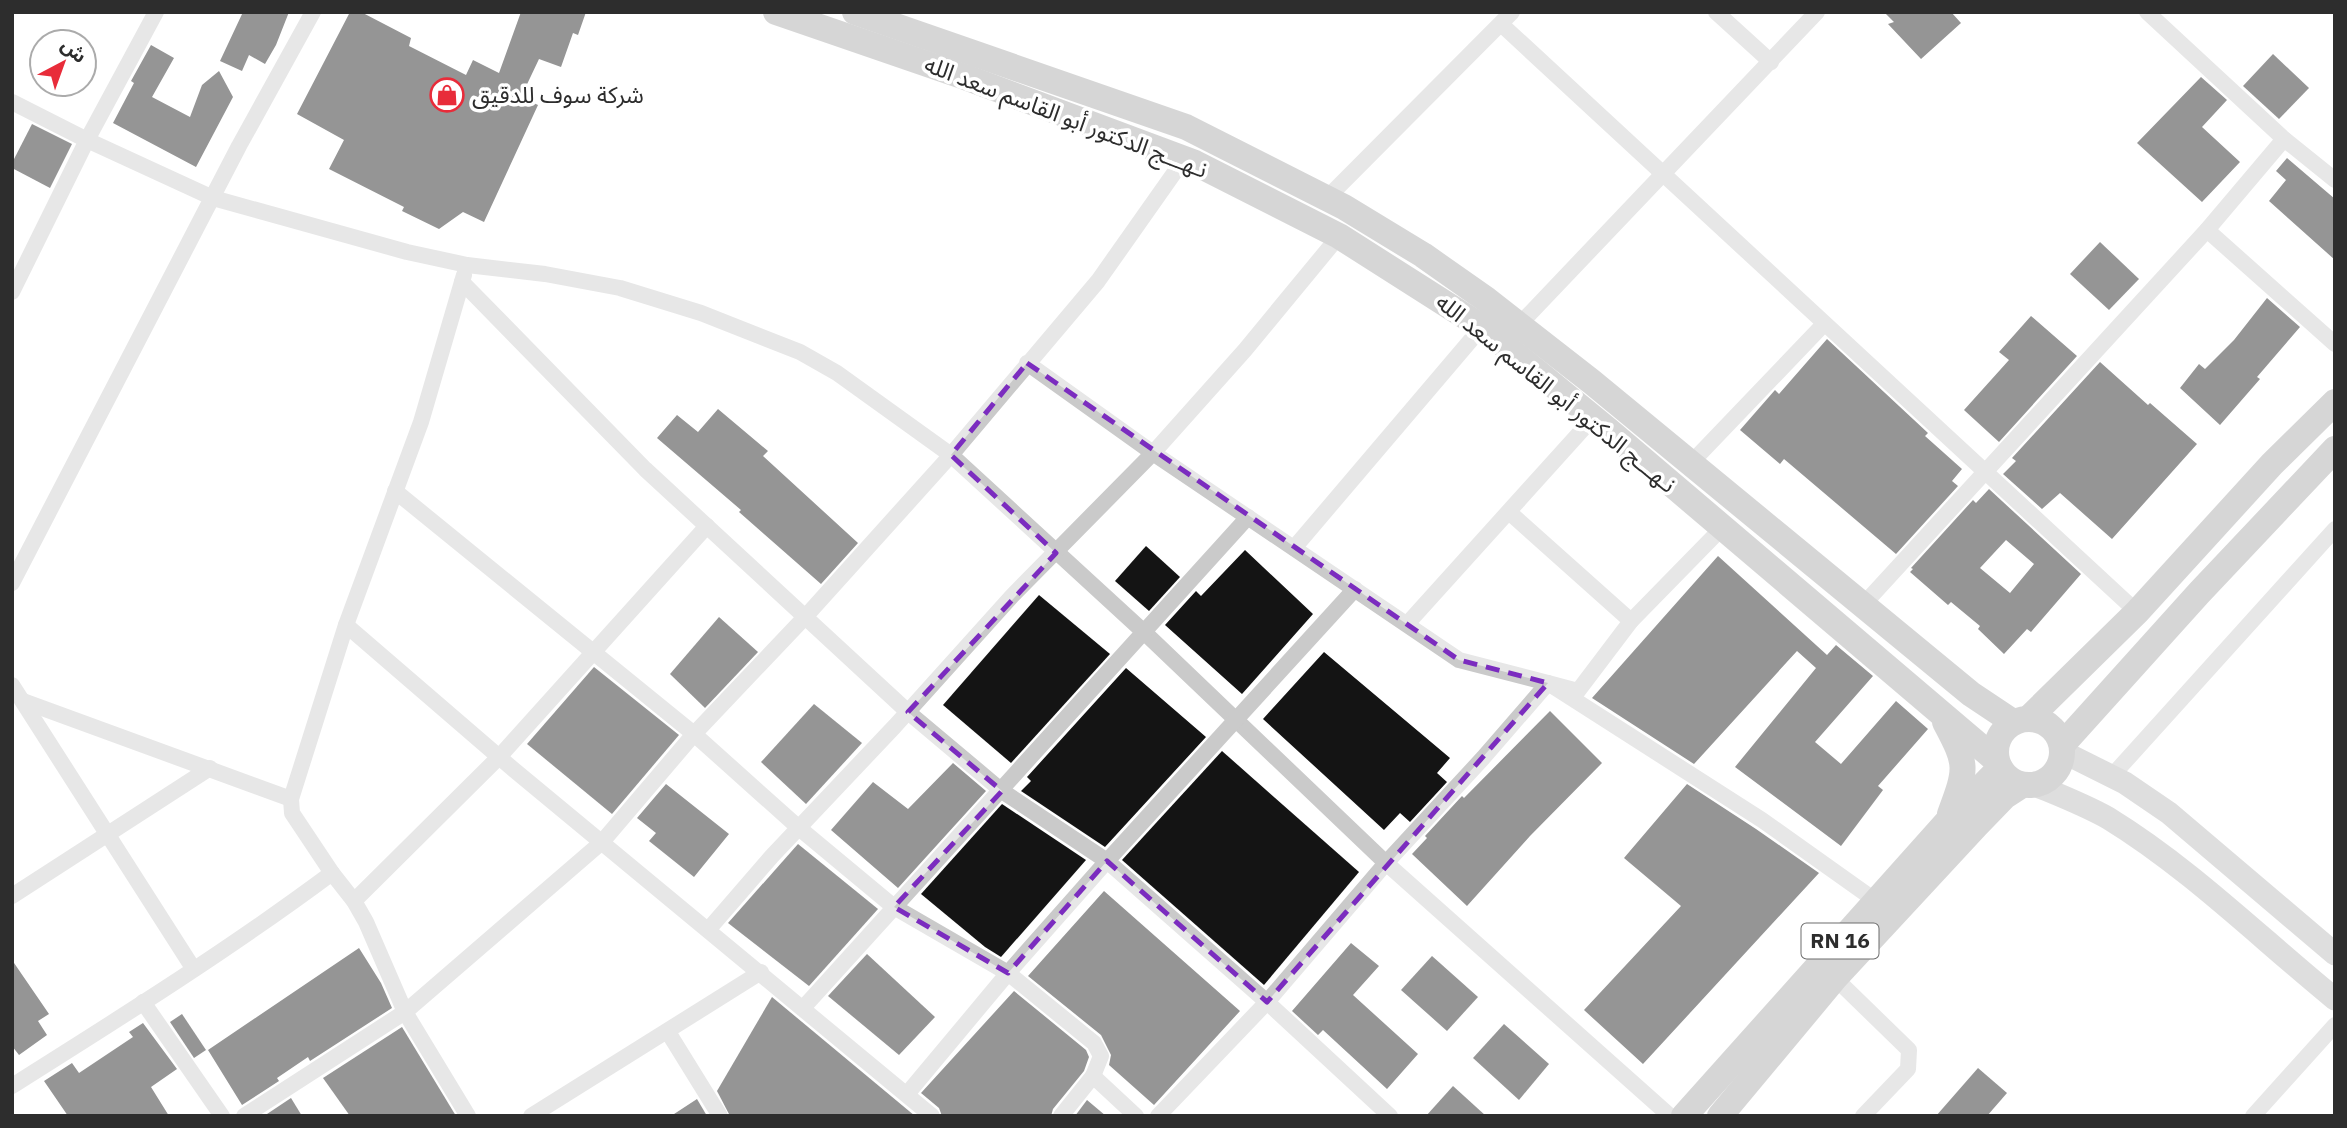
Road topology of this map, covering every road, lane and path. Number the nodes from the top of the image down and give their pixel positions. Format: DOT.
graph roads {
  1 [pos="156,12"];
  2 [pos="313,12"];
  3 [pos="776,12"];
  4 [pos="855,12"];
  5 [pos="1716,12"];
  6 [pos="1817,12"];
  7 [pos="2147,12"];
  8 [pos="1506,18"];
  9 [pos="919,47"];
  10 [pos="1771,62"];
  11 [pos="12,102"];
  12 [pos="2284,139"];
  13 [pos="87,140"];
  14 [pos="1184,159"];
  15 [pos="1664,176"];
  16 [pos="2335,180"];
  17 [pos="212,198"];
  18 [pos="1327,198"];
  19 [pos="2207,230"];
  20 [pos="1339,236"];
  21 [pos="467,265"];
  22 [pos="462,282"];
  23 [pos="12,292"];
  24 [pos="1824,324"];
  25 [pos="1519,325"];
  26 [pos="1482,327"];
  27 [pos="2335,344"];
  28 [pos="1027,363"];
  29 [pos="2335,402"];
  30 [pos="1593,418"];
  31 [pos="2335,449"];
  32 [pos="1153,453"];
  33 [pos="951,455"];
  34 [pos="1690,464"];
  35 [pos="1983,472"];
  36 [pos="395,491"];
  37 [pos="1509,512"];
  38 [pos="1248,517"];
  39 [pos="707,526"];
  40 [pos="1722,528"];
  41 [pos="2335,529"];
  42 [pos="1294,548"];
  43 [pos="1056,553"];
  44 [pos="12,583"];
  45 [pos="1355,589"];
  46 [pos="1863,605"];
  47 [pos="2137,612"];
  48 [pos="806,616"];
  49 [pos="1632,621"];
  50 [pos="1407,624"];
  51 [pos="346,625"];
  52 [pos="1145,633"];
  53 [pos="593,653"];
  54 [pos="1548,683"];
  55 [pos="12,685"];
  56 [pos="23,701"];
  57 [pos="1939,711"];
  58 [pos="908,712"];
  59 [pos="2021,720"];
  60 [pos="1236,722"];
  61 [pos="694,734"];
  62 [pos="2062,749"];
  63 [pos="499,757"];
  64 [pos="1998,764"];
  65 [pos="210,768"];
  66 [pos="2112,777"];
  67 [pos="2028,785"];
  68 [pos="1002,791"];
  69 [pos="291,799"];
  70 [pos="1947,822"];
  71 [pos="799,828"];
  72 [pos="107,836"];
  73 [pos="602,842"];
  74 [pos="1107,861"];
  75 [pos="1386,863"];
  76 [pos="332,873"];
  77 [pos="12,897"];
  78 [pos="354,901"];
  79 [pos="1876,901"];
  80 [pos="894,907"];
  81 [pos="708,930"];
  82 [pos="2335,954"];
  83 [pos="193,968"];
  84 [pos="761,972"];
  85 [pos="1008,973"];
  86 [pos="1835,978"];
  87 [pos="2335,999"];
  88 [pos="143,1002"];
  89 [pos="1267,1002"];
  90 [pos="803,1008"];
  91 [pos="405,1012"];
  92 [pos="2335,1025"];
  93 [pos="668,1032"];
  94 [pos="1093,1076"];
  95 [pos="12,1086"];
  96 [pos="906,1094"];
  97 [pos="222,1116"];
  98 [pos="244,1116"];
  99 [pos="468,1116"];
  100 [pos="531,1116"];
  101 [pos="720,1116"];
  102 [pos="932,1116"];
  103 [pos="1061,1116"];
  104 [pos="1136,1116"];
  105 [pos="1158,1116"];
  106 [pos="1390,1116"];
  107 [pos="1670,1116"];
  108 [pos="1684,1116"];
  109 [pos="1720,1116"];
  110 [pos="1863,1116"];
  111 [pos="2253,1116"];
  1 -- 13 [label="street"];
  2 -- 17 [label="street"];
  3 -- 9 [label="main road, نـهـــج الدكتور أبو القاسم سعد الله"];
  4 -- 9 [label="main road, نـهـــج الدكتور أبو القاسم سعد الله"];
  5 -- 10 [label="street"];
  6 -- 10 [label="street"];
  7 -- 12 [label="street"];
  8 -- 15 [label="street"];
  8 -- 18 [label="street"];
  9 -- 14 [label="main road, نـهـــج الدكتور أبو القاسم سعد الله"];
  9 -- 18 [label="main road, نـهـــج الدكتور أبو القاسم سعد الله"];
  10 -- 15 [label="street"];
  11 -- 13 [label="street"];
  12 -- 16 [label="street"];
  12 -- 19 [label="street"];
  13 -- 17 [label="street"];
  13 -- 23 [label="street"];
  14 -- 20 [label="main road, نـهـــج الدكتور أبو القاسم سعد الله"];
  14 -- 28 [label="street"];
  15 -- 24 [label="street"];
  15 -- 25 [label="street"];
  17 -- 21 [label="street"];
  17 -- 44 [label="street"];
  18 -- 25 [label="main road, نـهـــج الدكتور أبو القاسم سعد الله"];
  19 -- 27 [label="street"];
  19 -- 35 [label="street"];
  20 -- 26 [label="main road, نـهـــج الدكتور أبو القاسم سعد الله"];
  20 -- 32 [label="street"];
  21 -- 22 [label="street"];
  21 -- 33 [label="street"];
  22 -- 36 [label="street"];
  22 -- 39 [label="street"];
  24 -- 34 [label="street"];
  24 -- 35 [label="street"];
  25 -- 34 [label="main road, نـهـــج الدكتور أبو القاسم سعد الله"];
  26 -- 30 [label="main road, نـهـــج الدكتور أبو القاسم سعد الله"];
  26 -- 42 [label="street"];
  28 -- 32 [label="street"];
  28 -- 33 [label="street"];
  29 -- 47 [label="main road"];
  30 -- 37 [label="street"];
  30 -- 40 [label="main road, نـهـــج الدكتور أبو القاسم سعد الله"];
  31 -- 62 [label="main road"];
  32 -- 38 [label="street"];
  32 -- 43 [label="street"];
  33 -- 43 [label="street"];
  33 -- 48 [label="street"];
  34 -- 46 [label="main road, نـهـــج الدكتور أبو القاسم سعد الله"];
  35 -- 46 [label="street"];
  35 -- 47 [label="street"];
  36 -- 51 [label="street"];
  36 -- 53 [label="street"];
  37 -- 49 [label="street"];
  37 -- 50 [label="street"];
  38 -- 42 [label="street"];
  38 -- 52 [label="street"];
  39 -- 48 [label="street"];
  39 -- 53 [label="street"];
  40 -- 49 [label="street"];
  40 -- 57 [label="main road, نـهـــج الدكتور أبو القاسم سعد الله"];
  41 -- 66 [label="street"];
  42 -- 45 [label="street"];
  43 -- 52 [label="street"];
  43 -- 58 [label="street"];
  45 -- 50 [label="street"];
  45 -- 60 [label="street"];
  46 -- 59 [label="main road, نـهـــج الدكتور أبو القاسم سعد الله"];
  47 -- 59 [label="main road"];
  48 -- 58 [label="street"];
  48 -- 61 [label="street"];
  49 -- 54 [label="street"];
  50 -- 54 [label="street"];
  51 -- 63 [label="street"];
  51 -- 69 [label="street"];
  52 -- 60 [label="street"];
  52 -- 68 [label="street"];
  53 -- 61 [label="street"];
  53 -- 63 [label="street"];
  54 -- 75 [label="street"];
  54 -- 79 [label="street"];
  55 -- 56 [label="street"];
  56 -- 65 [label="street"];
  56 -- 72 [label="street"];
  57 -- 64 [label="main road, نـهـــج الدكتور أبو القاسم سعد الله"];
  57 -- 70 [label="main road"];
  58 -- 68 [label="street"];
  58 -- 71 [label="street"];
  59 -- 62 [label="main road"];
  59 -- 64 [label="main road"];
  60 -- 74 [label="street"];
  60 -- 75 [label="street"];
  61 -- 71 [label="street"];
  61 -- 73 [label="street"];
  62 -- 66 [label="main road"];
  62 -- 67 [label="main road"];
  63 -- 73 [label="street"];
  63 -- 78 [label="street"];
  64 -- 67 [label="main road"];
  64 -- 70 [label="main road, RN 16"];
  65 -- 69 [label="street"];
  65 -- 72 [label="street"];
  66 -- 82 [label="main road"];
  67 -- 86 [label="main road, RN 16"];
  67 -- 87 [label="main road"];
  68 -- 74 [label="street"];
  68 -- 80 [label="street"];
  69 -- 76 [label="street"];
  70 -- 79 [label="main road, RN 16"];
  71 -- 80 [label="street"];
  71 -- 81 [label="street"];
  72 -- 77 [label="street"];
  72 -- 83 [label="street"];
  73 -- 81 [label="street"];
  73 -- 91 [label="street"];
  74 -- 85 [label="street"];
  74 -- 89 [label="street"];
  75 -- 89 [label="street"];
  75 -- 107 [label="street"];
  76 -- 78 [label="street"];
  76 -- 83 [label="street"];
  78 -- 91 [label="street"];
  79 -- 108 [label="main road, RN 16"];
  80 -- 85 [label="street"];
  80 -- 90 [label="street"];
  81 -- 84 [label="street"];
  83 -- 88 [label="street"];
  84 -- 90 [label="street"];
  84 -- 93 [label="street"];
  85 -- 94 [label="street"];
  85 -- 96 [label="street"];
  86 -- 109 [label="main road, RN 16"];
  86 -- 110 [label="street"];
  88 -- 95 [label="street"];
  88 -- 97 [label="street"];
  89 -- 105 [label="street"];
  89 -- 106 [label="street"];
  90 -- 96 [label="street"];
  91 -- 98 [label="street"];
  91 -- 99 [label="street"];
  92 -- 111 [label="street"];
  93 -- 100 [label="street"];
  93 -- 101 [label="street"];
  94 -- 103 [label="street"];
  94 -- 104 [label="street"];
  96 -- 102 [label="street"];
}
